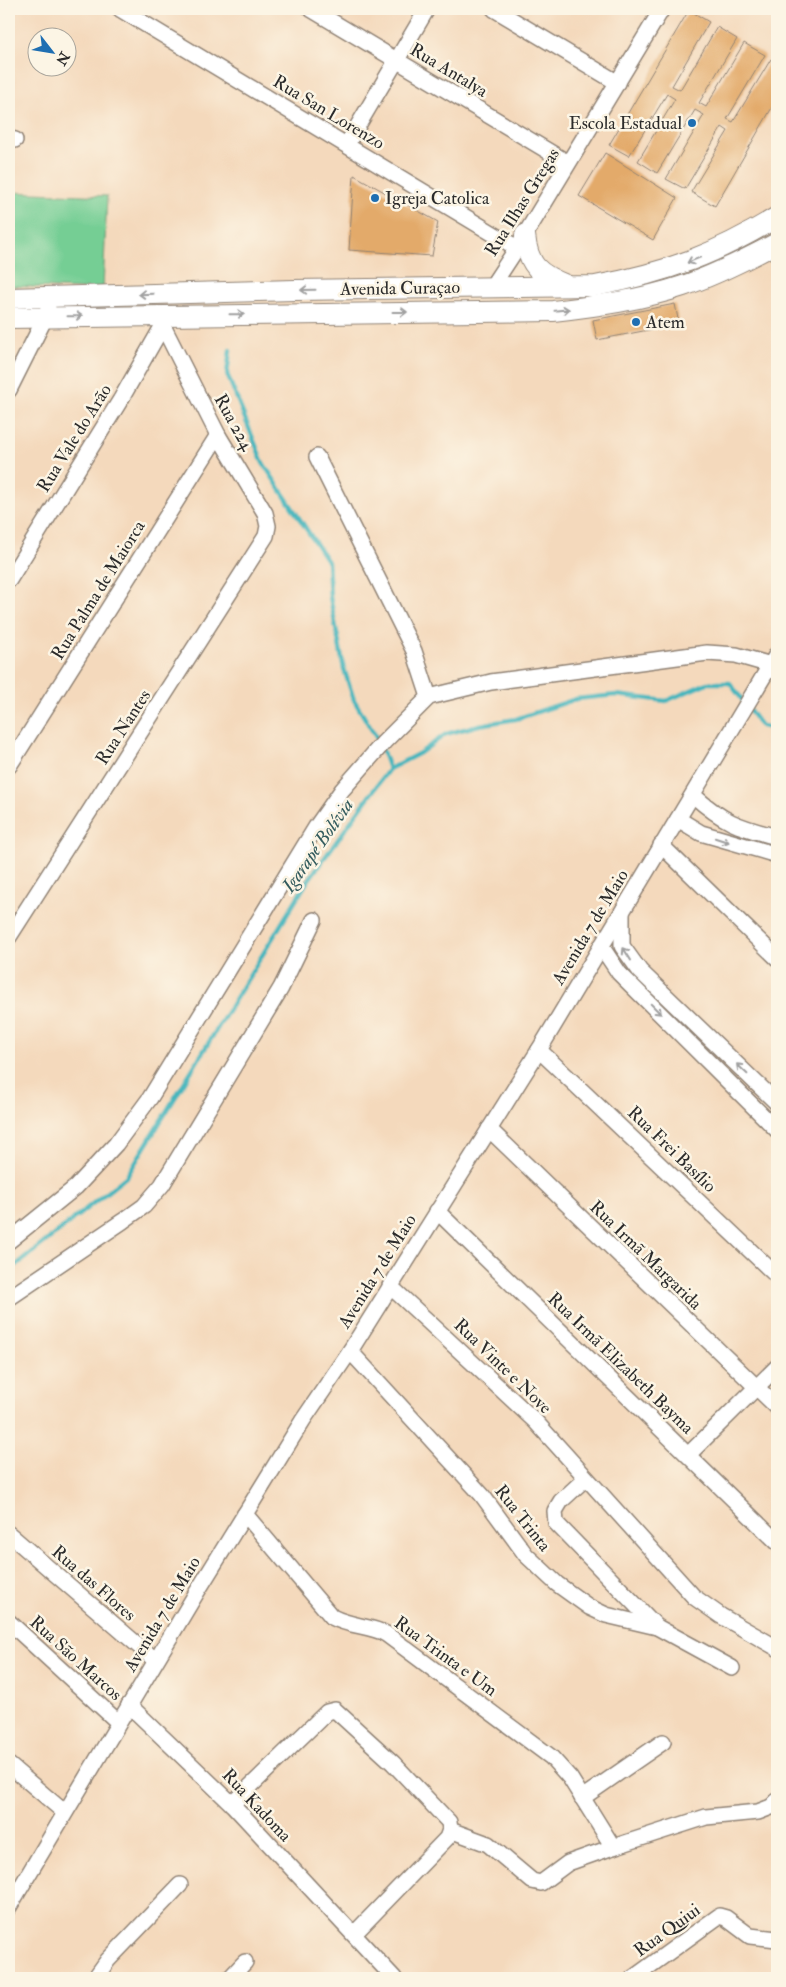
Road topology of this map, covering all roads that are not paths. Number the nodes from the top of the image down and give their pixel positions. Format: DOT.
graph roads {
  1 [pos="120,9"];
  2 [pos="310,9"];
  3 [pos="426,9"];
  4 [pos="494,9"];
  5 [pos="662,9"];
  6 [pos="396,60"];
  7 [pos="618,83"];
  8 [pos="347,144"];
  9 [pos="568,163"];
  10 [pos="777,218"];
  11 [pos="521,242"];
  12 [pos="777,243"];
  13 [pos="492,286"];
  14 [pos="570,287"];
  15 [pos="331,290"];
  16 [pos="50,297"];
  17 [pos="9,298"];
  18 [pos="326,313"];
  19 [pos="46,316"];
  20 [pos="9,318"];
  21 [pos="166,320"];
  22 [pos="9,390"];
  23 [pos="218,435"];
  24 [pos="317,457"];
  25 [pos="266,536"];
  26 [pos="9,580"];
  27 [pos="774,660"];
  28 [pos="429,696"];
  29 [pos="9,766"];
  30 [pos="693,795"];
  31 [pos="678,819"];
  32 [pos="777,837"];
  33 [pos="661,845"];
  34 [pos="777,855"];
  35 [pos="622,910"];
  36 [pos="314,920"];
  37 [pos="9,937"];
  38 [pos="601,946"];
  39 [pos="777,958"];
  40 [pos="540,1050"];
  41 [pos="777,1103"];
  42 [pos="489,1129"];
  43 [pos="777,1130"];
  44 [pos="437,1211"];
  45 [pos="9,1241"];
  46 [pos="777,1276"];
  47 [pos="390,1286"];
  48 [pos="9,1298"];
  49 [pos="350,1351"];
  50 [pos="777,1367"];
  51 [pos="756,1386"];
  52 [pos="777,1408"];
  53 [pos="688,1455"];
  54 [pos="586,1478"];
  55 [pos="245,1514"];
  56 [pos="9,1534"];
  57 [pos="777,1542"];
  58 [pos="9,1622"];
  59 [pos="657,1627"];
  60 [pos="777,1648"];
  61 [pos="155,1660"];
  62 [pos="732,1668"];
  63 [pos="129,1705"];
  64 [pos="118,1722"];
  65 [pos="663,1742"];
  66 [pos="9,1765"];
  67 [pos="582,1798"];
  68 [pos="777,1801"];
  69 [pos="232,1804"];
  70 [pos="64,1812"];
  71 [pos="450,1830"];
  72 [pos="613,1847"];
  73 [pos="180,1884"];
  74 [pos="10,1901"];
  75 [pos="354,1934"];
  76 [pos="777,1939"];
  77 [pos="244,1962"];
  78 [pos="95,1978"];
  79 [pos="230,1978"];
  80 [pos="394,1978"];
  81 [pos="634,1978"];
  1 -- 8 [label="street, Rua San Lorenzo"];
  2 -- 6 [label="street, Rua Antalya"];
  3 -- 6 [label="street"];
  4 -- 7 [label="street"];
  5 -- 7 [label="street, Rua Ilhas Gregas"];
  6 -- 8 [label="street"];
  6 -- 9 [label="street, Rua Antalya"];
  7 -- 9 [label="street, Rua Ilhas Gregas"];
  8 -- 11 [label="street, Rua San Lorenzo"];
  9 -- 11 [label="street, Rua Ilhas Gregas"];
  10 -- 14 [label="main road, Avenida Curaçao, one-way"];
  11 -- 13 [label="street, Rua Ilhas Gregas"];
  11 -- 14 [label="main road"];
  18 -- 12 [label="main road, Avenida Curaçao, one-way"];
  13 -- 14 [label="main road, Avenida Curaçao"];
  13 -- 15 [label="main road, Avenida Curaçao"];
  15 -- 16 [label="main road, Avenida Curaçao, one-way"];
  15 -- 18 [label="main road"];
  16 -- 17 [label="main road, Avenida Curaçao"];
  16 -- 19 [label="street"];
  21 -- 18 [label="main road, Avenida Curaçao, one-way"];
  19 -- 20 [label="main road, Avenida Curaçao"];
  19 -- 21 [label="main road, Avenida Curaçao, one-way"];
  19 -- 22 [label="street"];
  21 -- 23 [label="street, Rua 224"];
  21 -- 26 [label="street, Rua Vale do Arão"];
  23 -- 25 [label="street, Rua 224"];
  23 -- 29 [label="street, Rua Palma de Maiorca"];
  24 -- 28 [label="street"];
  25 -- 37 [label="street, Rua Nantes"];
  27 -- 28 [label="street"];
  27 -- 30 [label="street, Avenida 7 de Maio"];
  28 -- 45 [label="street"];
  30 -- 31 [label="street, Avenida 7 de Maio"];
  30 -- 32 [label="street"];
  31 -- 33 [label="street, Avenida 7 de Maio"];
  31 -- 34 [label="street, one-way"];
  33 -- 35 [label="street, Avenida 7 de Maio"];
  33 -- 39 [label="street"];
  35 -- 38 [label="street, Avenida 7 de Maio"];
  41 -- 35 [label="street, one-way"];
  36 -- 48 [label="street"];
  38 -- 40 [label="street, Avenida 7 de Maio"];
  38 -- 43 [label="street, one-way"];
  40 -- 42 [label="street, Avenida 7 de Maio"];
  40 -- 46 [label="street, Rua Frei Basílio"];
  42 -- 44 [label="street, Avenida 7 de Maio"];
  42 -- 51 [label="street, Rua Irmã Margarida"];
  44 -- 47 [label="street, Avenida 7 de Maio"];
  44 -- 53 [label="street, Rua Irmã Elizabeth Bayma"];
  47 -- 49 [label="street, Avenida 7 de Maio"];
  47 -- 54 [label="street, Rua Vinte e Nove"];
  49 -- 55 [label="street, Avenida 7 de Maio"];
  49 -- 59 [label="street, Rua Trinta"];
  50 -- 51 [label="street"];
  51 -- 52 [label="street, Rua Irmã Margarida"];
  51 -- 53 [label="street"];
  53 -- 57 [label="street, Rua Irmã Elizabeth Bayma"];
  54 -- 59 [label="street"];
  54 -- 60 [label="street, Rua Vinte e Nove"];
  55 -- 61 [label="street, Avenida 7 de Maio"];
  55 -- 67 [label="street, Rua Trinta e Um"];
  56 -- 61 [label="street, Rua das Flores"];
  58 -- 64 [label="street, Rua São Marcos"];
  59 -- 62 [label="street, Rua Trinta"];
  61 -- 63 [label="street, Avenida 7 de Maio"];
  63 -- 64 [label="street, Avenida 7 de Maio"];
  63 -- 69 [label="street, Rua Kadoma"];
  64 -- 70 [label="street, Avenida 7 de Maio"];
  65 -- 67 [label="street"];
  66 -- 70 [label="street"];
  67 -- 72 [label="street, Rua Trinta e Um"];
  68 -- 72 [label="street"];
  69 -- 71 [label="street"];
  69 -- 75 [label="street, Rua Kadoma"];
  70 -- 74 [label="street, Avenida 7 de Maio"];
  71 -- 72 [label="street"];
  71 -- 75 [label="street"];
  73 -- 78 [label="street"];
  75 -- 80 [label="street, Rua Kadoma"];
  76 -- 81 [label="street, Rua Quiui"];
  77 -- 79 [label="street"];
}
